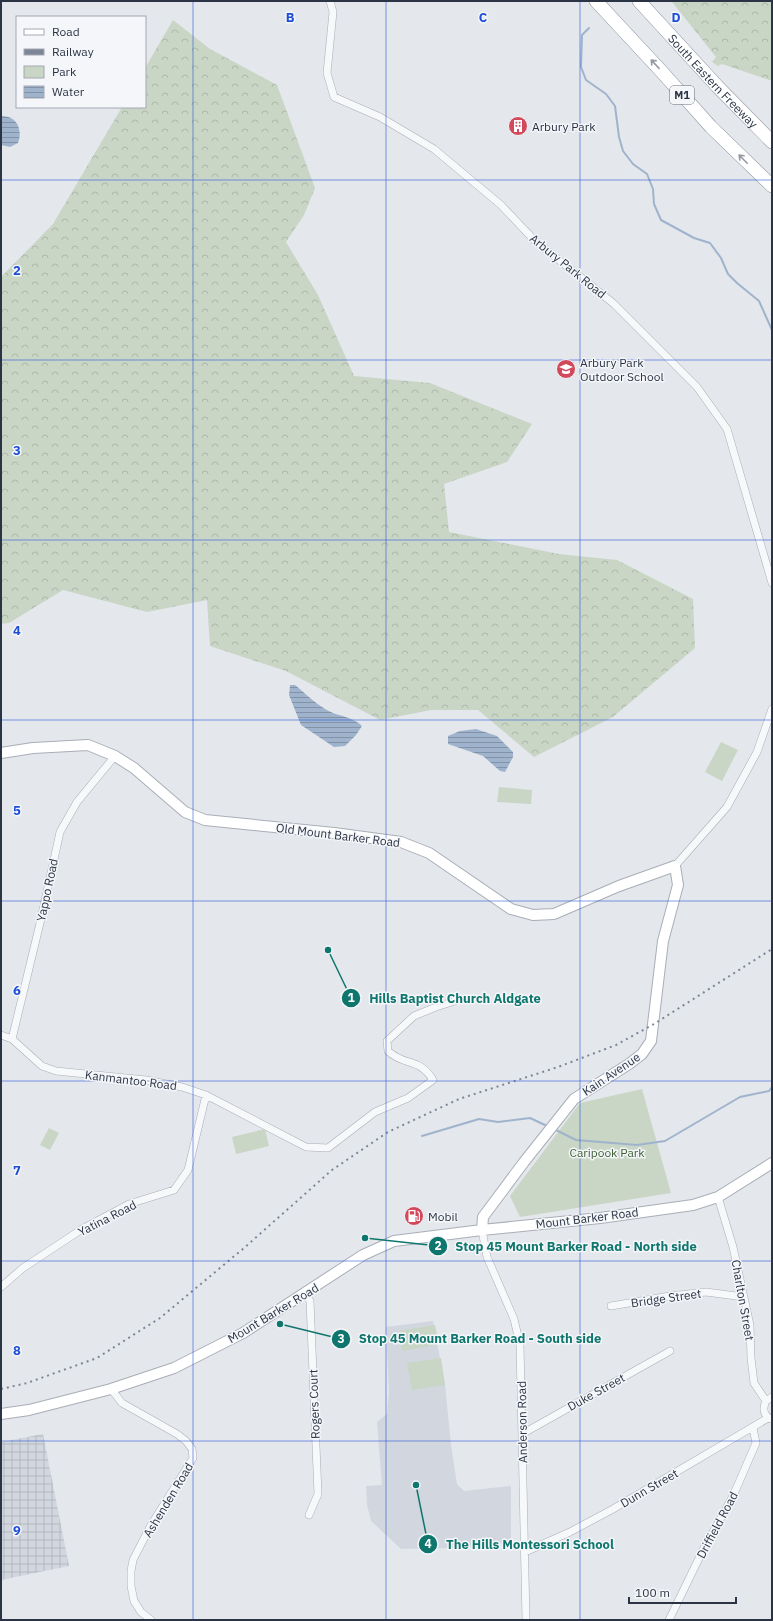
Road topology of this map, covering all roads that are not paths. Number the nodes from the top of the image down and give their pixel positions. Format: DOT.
graph roads {
  1 [pos="330,1"];
  2 [pos="596,1"];
  3 [pos="639,1"];
  4 [pos="772,142"];
  5 [pos="772,186"];
  6 [pos="772,583"];
  7 [pos="772,709"];
  8 [pos="1,753"];
  9 [pos="115,756"];
  10 [pos="675,866"];
  11 [pos="458,1000"];
  12 [pos="1,1035"];
  13 [pos="12,1040"];
  14 [pos="206,1095"];
  15 [pos="772,1163"];
  16 [pos="718,1198"];
  17 [pos="482,1230"];
  18 [pos="1,1287"];
  19 [pos="305,1294"];
  20 [pos="744,1297"];
  21 [pos="611,1306"];
  22 [pos="670,1351"];
  23 [pos="111,1389"];
  24 [pos="769,1399"];
  25 [pos="1,1414"];
  26 [pos="770,1419"];
  27 [pos="754,1428"];
  28 [pos="522,1434"];
  29 [pos="309,1515"];
  30 [pos="525,1552"];
  31 [pos="150,1620"];
  32 [pos="526,1620"];
  33 [pos="669,1620"];
  1 -- 6 [label="street, Arbury Park Road"];
  5 -- 2 [label="highway, M1, one-way"];
  3 -- 4 [label="highway, South Eastern Freeway / M1"];
  7 -- 10 [label="street, Old Mount Barker Road"];
  8 -- 9 [label="main road, Old Mount Barker Road"];
  9 -- 10 [label="main road, Old Mount Barker Road"];
  9 -- 13 [label="street, Yappo Road"];
  10 -- 17 [label="main road, Kain Avenue"];
  11 -- 14 [label="street, Kanmantoo Road"];
  12 -- 13 [label="street, Kanmantoo Road"];
  13 -- 14 [label="street, Kanmantoo Road"];
  14 -- 18 [label="street, Yatina Road"];
  15 -- 16 [label="main road, Mount Barker Road"];
  16 -- 17 [label="main road, Mount Barker Road"];
  16 -- 20 [label="street, Charlton Street"];
  17 -- 19 [label="main road, Mount Barker Road"];
  17 -- 28 [label="street, Anderson Road"];
  19 -- 23 [label="main road, Mount Barker Road"];
  19 -- 29 [label="street, Rogers Court"];
  20 -- 21 [label="street, Bridge Street"];
  20 -- 24 [label="street, Charlton Street"];
  22 -- 28 [label="street, Duke Street"];
  23 -- 25 [label="main road, Mount Barker Road"];
  23 -- 31 [label="street, Ashenden Road"];
  24 -- 26 [label="street"];
  26 -- 27 [label="street, Dunn Street"];
  27 -- 30 [label="street, Dunn Street"];
  27 -- 33 [label="street, Driffield Road"];
  28 -- 30 [label="street, Anderson Road"];
  30 -- 32 [label="street, Anderson Road"];
}
